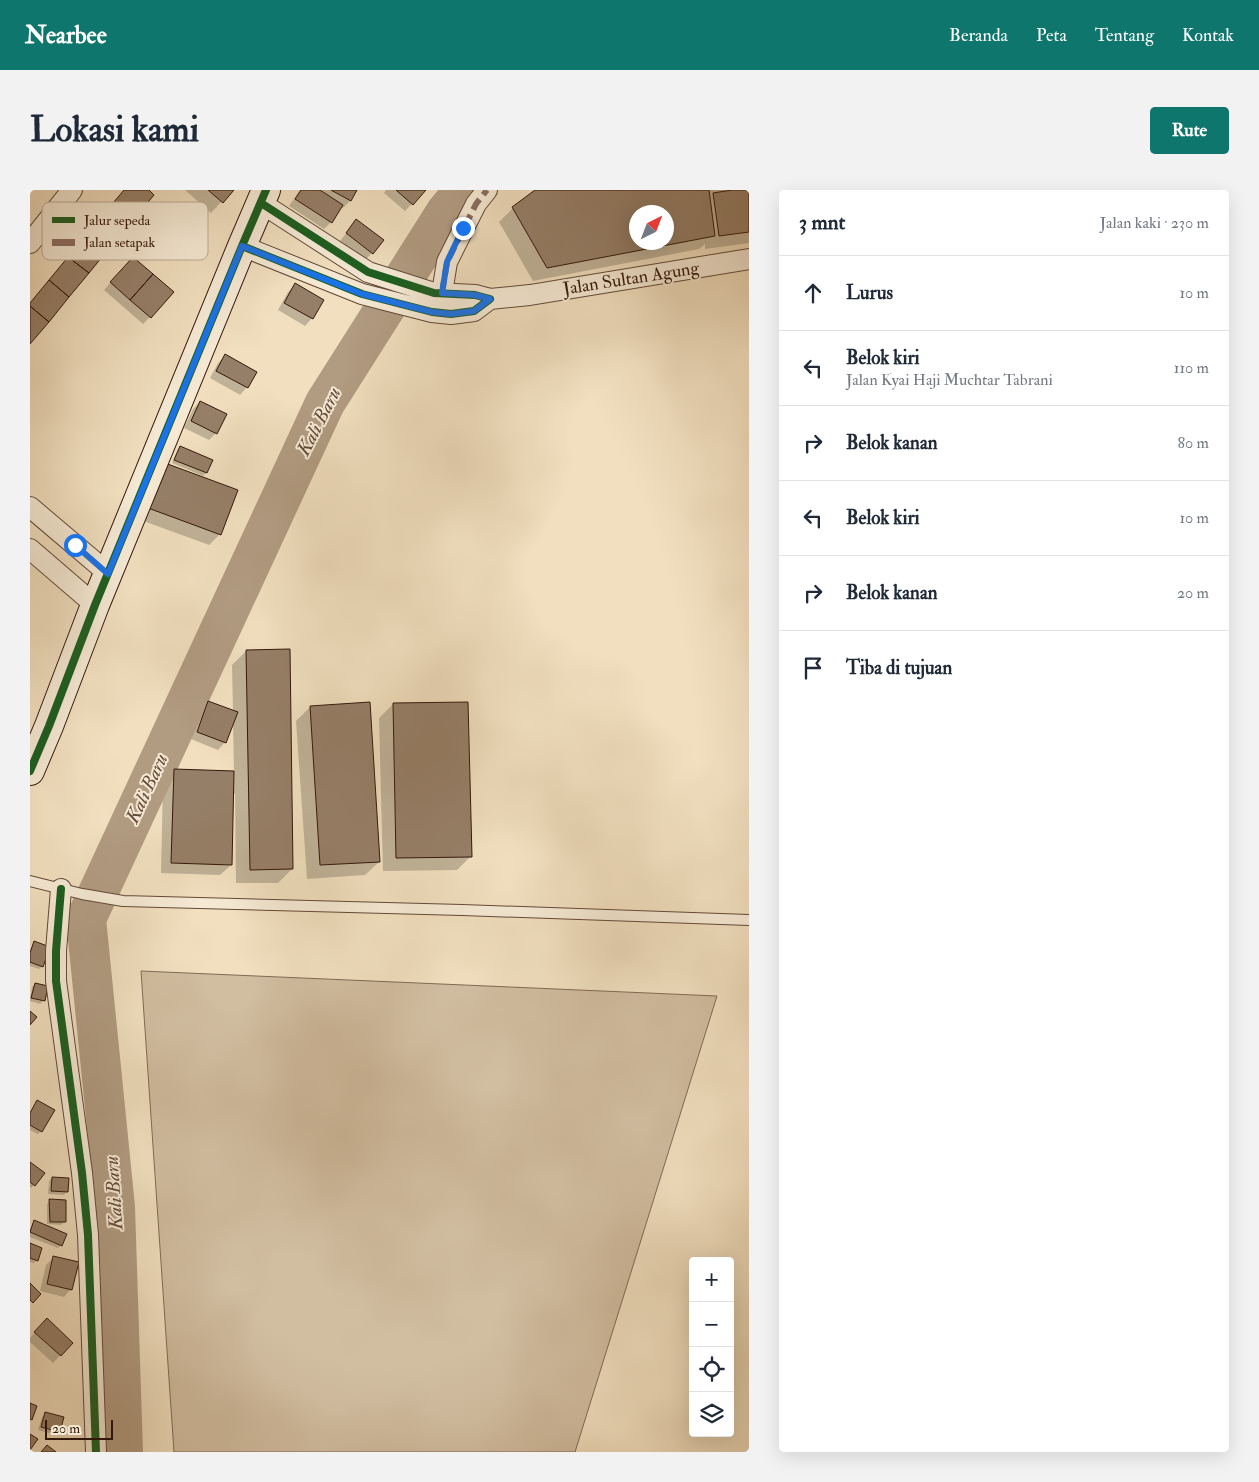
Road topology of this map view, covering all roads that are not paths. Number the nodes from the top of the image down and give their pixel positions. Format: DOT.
graph roads {
  1 [pos="72,190"];
  2 [pos="487,190"];
  3 [pos="263,197"];
  4 [pos="62,202"];
  5 [pos="42,228"];
  6 [pos="30,243"];
  7 [pos="242,246"];
  8 [pos="749,258"];
  9 [pos="436,299"];
  10 [pos="30,507"];
  11 [pos="30,549"];
  12 [pos="108,574"];
  13 [pos="95,605"];
  14 [pos="30,771"];
  15 [pos="30,882"];
  16 [pos="61,889"];
  17 [pos="749,920"];
  18 [pos="96,1452"];
  1 -- 4 [label="street"];
  2 -- 9 [label="street"];
  3 -- 7 [label="street"];
  3 -- 9 [label="street"];
  5 -- 6 [label="street"];
  7 -- 9 [label="street"];
  7 -- 12 [label="street"];
  8 -- 9 [label="street, Jalan Sultan Agung"];
  10 -- 12 [label="street"];
  11 -- 13 [label="street"];
  12 -- 13 [label="street"];
  13 -- 14 [label="street"];
  15 -- 16 [label="lane"];
  16 -- 17 [label="lane"];
  16 -- 18 [label="street"];
}
